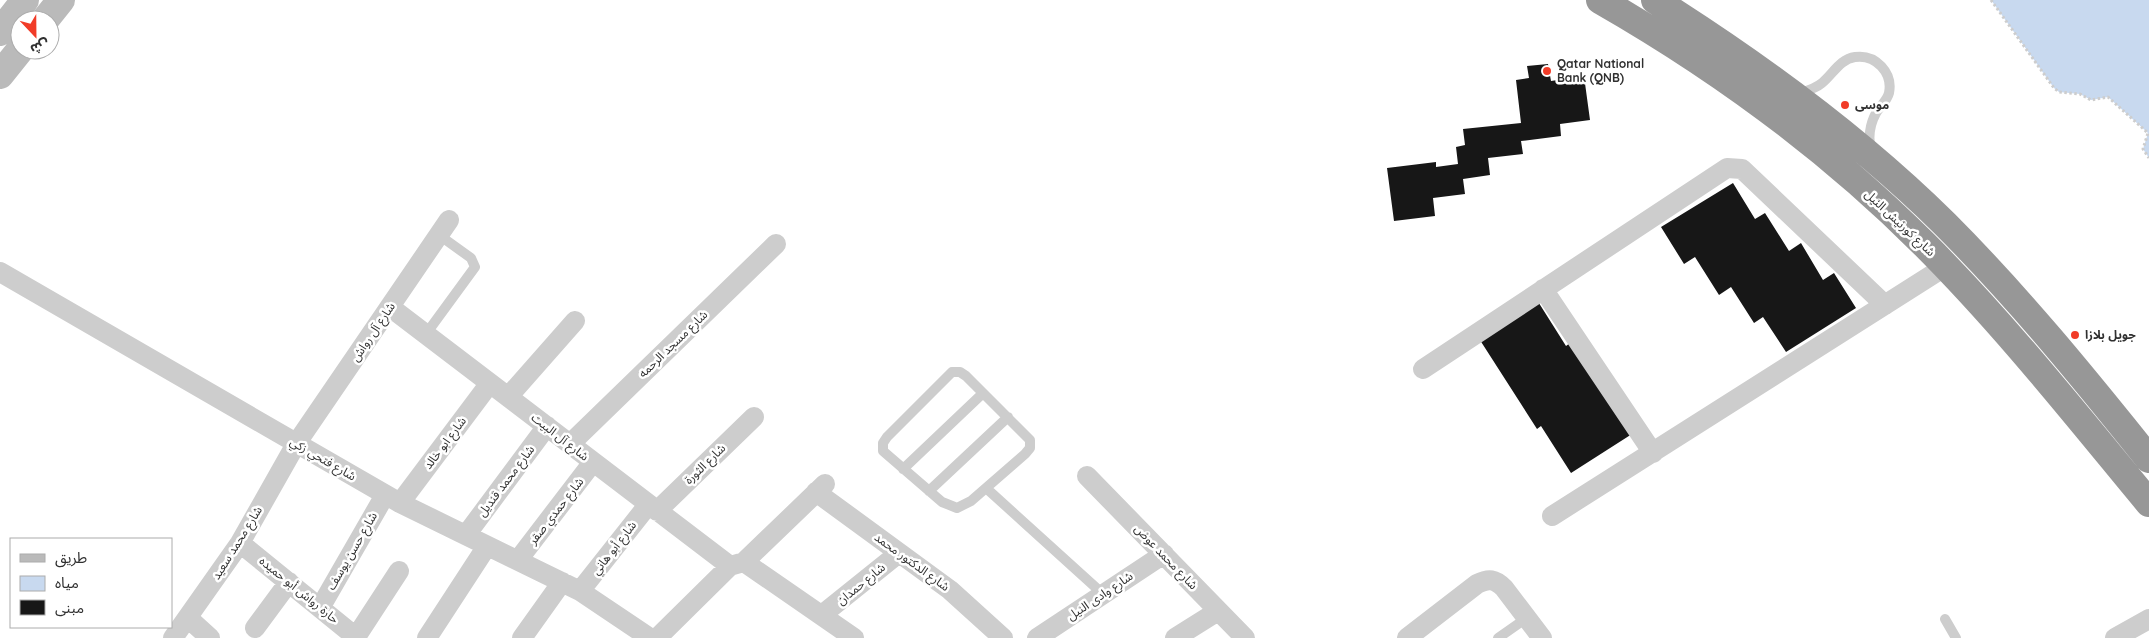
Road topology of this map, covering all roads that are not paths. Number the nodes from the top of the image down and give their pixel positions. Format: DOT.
graph roads {
  1 [pos="25,0"];
  2 [pos="61,0"];
  3 [pos="1600,0"];
  4 [pos="1655,0"];
  5 [pos="53,10"];
  6 [pos="0,32"];
  7 [pos="12,60"];
  8 [pos="0,75"];
  9 [pos="1795,94"];
  10 [pos="1872,159"];
  11 [pos="444,228"];
  12 [pos="776,244"];
  13 [pos="1946,266"];
  14 [pos="0,272"];
  15 [pos="1543,289"];
  16 [pos="1885,305"];
  17 [pos="390,307"];
  18 [pos="575,321"];
  19 [pos="426,334"];
  20 [pos="1423,369"];
  21 [pos="490,383"];
  22 [pos="983,393"];
  23 [pos="508,397"];
  24 [pos="754,417"];
  25 [pos="1008,417"];
  26 [pos="547,426"];
  27 [pos="296,444"];
  28 [pos="570,444"];
  29 [pos="1653,453"];
  30 [pos="2149,459"];
  31 [pos="594,462"];
  32 [pos="902,470"];
  33 [pos="1087,476"];
  34 [pos="986,488"];
  35 [pos="928,491"];
  36 [pos="392,499"];
  37 [pos="2149,503"];
  38 [pos="652,508"];
  39 [pos="1552,516"];
  40 [pos="466,535"];
  41 [pos="240,543"];
  42 [pos="488,546"];
  43 [pos="899,553"];
  44 [pos="1164,554"];
  45 [pos="518,560"];
  46 [pos="737,564"];
  47 [pos="399,571"];
  48 [pos="289,582"];
  49 [pos="571,586"];
  50 [pos="1103,594"];
  51 [pos="320,608"];
  52 [pos="1218,611"];
  53 [pos="823,614"];
  54 [pos="188,618"];
  55 [pos="1528,618"];
  56 [pos="1945,619"];
  57 [pos="2149,619"];
  58 [pos="255,628"];
  59 [pos="348,635"];
  60 [pos="173,638"];
  61 [pos="210,638"];
  62 [pos="427,638"];
  63 [pos="522,638"];
  64 [pos="650,638"];
  65 [pos="656,638"];
  66 [pos="854,638"];
  67 [pos="1003,638"];
  68 [pos="1037,638"];
  69 [pos="1175,638"];
  70 [pos="1245,638"];
  71 [pos="1407,638"];
  72 [pos="1498,638"];
  73 [pos="1542,638"];
  74 [pos="1956,638"];
  75 [pos="2115,638"];
  1 -- 6 [label="street"];
  2 -- 5 [label="street"];
  3 -- 13 [label="highway, شارع كورنيش النيل"];
  4 -- 9 [label="highway"];
  7 -- 8 [label="street"];
  9 -- 10 [label="highway"];
  9 -- 10 [label="lane"];
  10 -- 30 [label="highway"];
  11 -- 17 [label="street, شارع آل رواش"];
  11 -- 19 [label="lane"];
  12 -- 28 [label="street, شارع مسجد الرحمه"];
  13 -- 16 [label="street"];
  13 -- 37 [label="highway, شارع كورنيش النيل"];
  14 -- 27 [label="street, شارع فتحي زكي"];
  15 -- 16 [label="street"];
  15 -- 20 [label="street"];
  15 -- 29 [label="street"];
  16 -- 29 [label="street"];
  17 -- 19 [label="street, شارع آل البيت"];
  17 -- 27 [label="street, شارع آل رواش"];
  18 -- 23 [label="street"];
  19 -- 21 [label="street, شارع آل البيت"];
  21 -- 23 [label="street, شارع آل البيت"];
  21 -- 36 [label="street, شارع ابو خالد"];
  22 -- 25 [label="lane"];
  22 -- 32 [label="lane"];
  22 -- 32 [label="lane"];
  23 -- 26 [label="street, شارع آل البيت"];
  24 -- 38 [label="street, شارع الثورة"];
  25 -- 34 [label="lane"];
  25 -- 35 [label="lane"];
  26 -- 28 [label="street, شارع آل البيت"];
  26 -- 40 [label="street, شارع محمد قنديل"];
  27 -- 36 [label="street, شارع فتحي زكي"];
  27 -- 41 [label="street, شارع محمد سعيد"];
  28 -- 31 [label="street, شارع آل البيت"];
  29 -- 39 [label="street"];
  31 -- 38 [label="street, شارع آل البيت"];
  31 -- 45 [label="street, شارع حمدي صقر"];
  32 -- 35 [label="lane"];
  33 -- 44 [label="street, شارع محمد عوض"];
  34 -- 35 [label="lane"];
  34 -- 50 [label="lane"];
  36 -- 40 [label="street, شارع فتحي زكي"];
  36 -- 51 [label="street, شارع حسن يوسف"];
  38 -- 46 [label="street, شارع آل البيت"];
  38 -- 49 [label="street, شارع أبو هاني"];
  40 -- 42 [label="street, شارع فتحي زكي"];
  41 -- 48 [label="street, حارة رواش أبو حميده"];
  41 -- 54 [label="street, شارع محمد سعيد"];
  42 -- 45 [label="street, شارع فتحي زكي"];
  42 -- 62 [label="street"];
  43 -- 46 [label="street, شارع الدكتور محمد"];
  43 -- 53 [label="street, شارع حمدان"];
  43 -- 67 [label="street, شارع الدكتور محمد"];
  44 -- 50 [label="street, شارع وادى النيل"];
  44 -- 52 [label="street, شارع محمد عوض"];
  45 -- 49 [label="street, شارع فتحي زكي"];
  46 -- 53 [label="street, شارع آل البيت"];
  46 -- 65 [label="street"];
  47 -- 59 [label="street"];
  48 -- 51 [label="street, حارة رواش أبو حميده"];
  48 -- 58 [label="street"];
  49 -- 63 [label="street, شارع أبو هاني"];
  49 -- 64 [label="street, شارع فتحي زكي"];
  50 -- 68 [label="street, شارع وادى النيل"];
  51 -- 59 [label="street, حارة رواش أبو حميده"];
  52 -- 69 [label="street"];
  52 -- 70 [label="street, شارع محمد عوض"];
  53 -- 66 [label="street, شارع آل البيت"];
  54 -- 60 [label="street, شارع محمد سعيد"];
  54 -- 61 [label="street"];
  55 -- 71 [label="street"];
  55 -- 72 [label="lane"];
  55 -- 73 [label="street"];
  56 -- 74 [label="lane"];
  57 -- 75 [label="street"];
}
